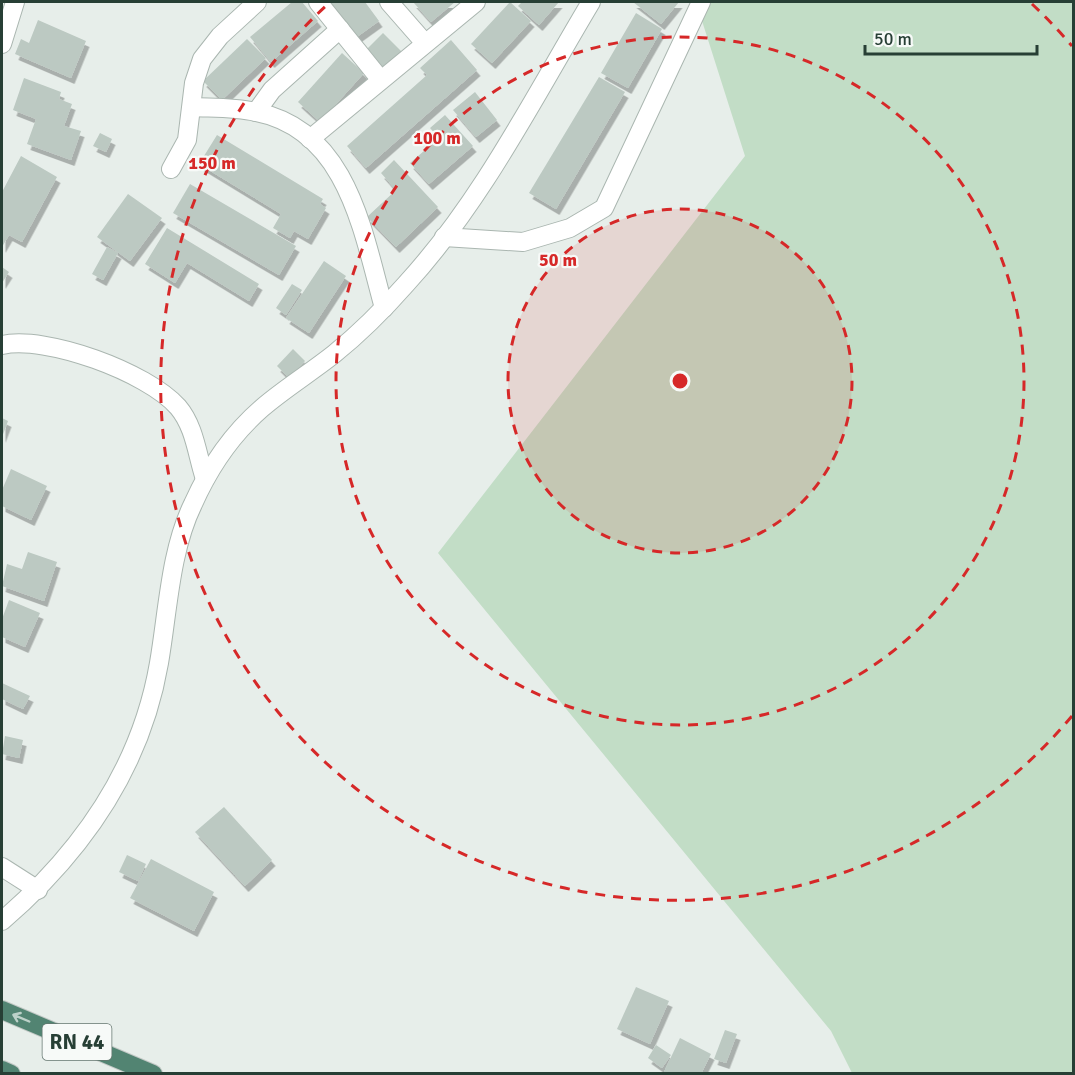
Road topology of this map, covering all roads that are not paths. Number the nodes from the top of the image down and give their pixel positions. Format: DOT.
graph roads {
  1 [pos="15,2"];
  2 [pos="257,2"];
  3 [pos="318,2"];
  4 [pos="389,2"];
  5 [pos="476,2"];
  6 [pos="591,2"];
  7 [pos="701,2"];
  8 [pos="340,29"];
  9 [pos="424,42"];
  10 [pos="2,44"];
  11 [pos="380,79"];
  12 [pos="192,106"];
  13 [pos="256,112"];
  14 [pos="310,139"];
  15 [pos="171,169"];
  16 [pos="444,237"];
  17 [pos="384,308"];
  18 [pos="2,345"];
  19 [pos="205,479"];
  20 [pos="2,867"];
  21 [pos="38,890"];
  22 [pos="2,921"];
  23 [pos="2,1010"];
  24 [pos="2,1070"];
  25 [pos="10,1074"];
  26 [pos="153,1074"];
  1 -- 10 [label="street"];
  2 -- 12 [label="street"];
  3 -- 8 [label="street"];
  4 -- 9 [label="street"];
  5 -- 9 [label="street"];
  6 -- 16 [label="street"];
  7 -- 16 [label="street"];
  8 -- 11 [label="street"];
  8 -- 13 [label="street"];
  9 -- 11 [label="street"];
  11 -- 14 [label="street"];
  12 -- 13 [label="street"];
  12 -- 15 [label="street"];
  13 -- 14 [label="street"];
  14 -- 17 [label="street"];
  16 -- 17 [label="street"];
  17 -- 19 [label="street"];
  18 -- 19 [label="street"];
  19 -- 21 [label="street"];
  20 -- 21 [label="street"];
  21 -- 22 [label="street"];
  26 -- 23 [label="highway, RN 44, one-way"];
  24 -- 25 [label="highway"];
}
